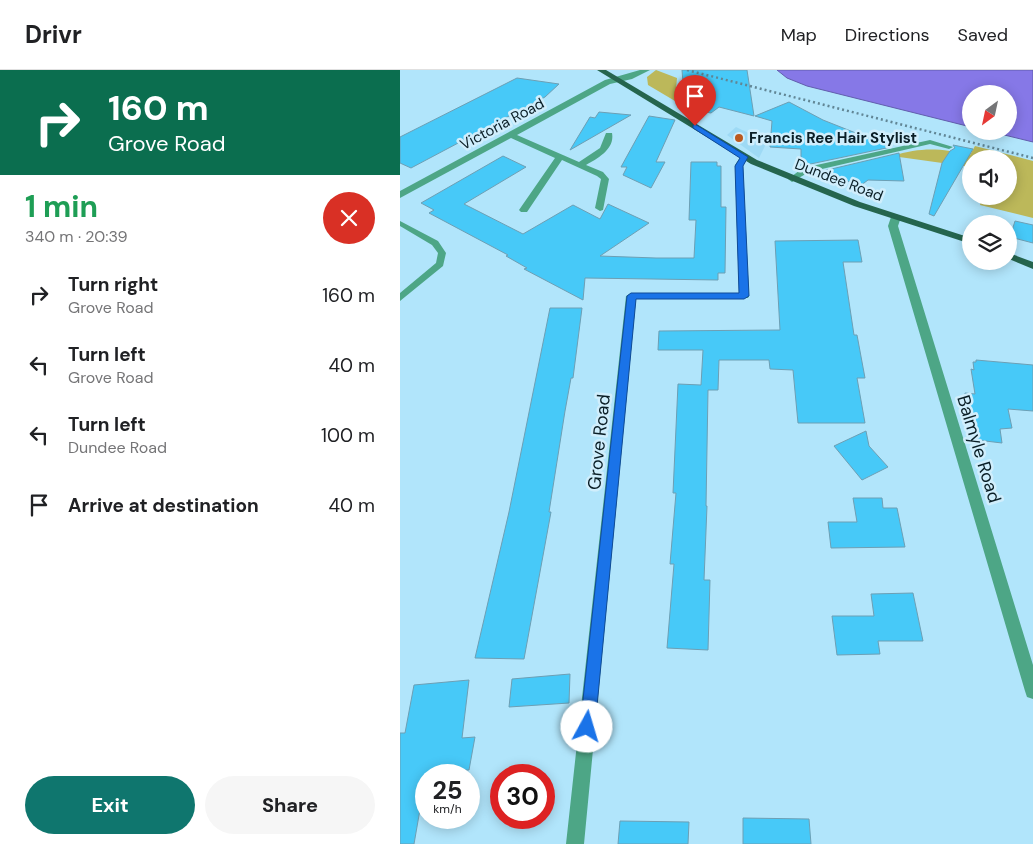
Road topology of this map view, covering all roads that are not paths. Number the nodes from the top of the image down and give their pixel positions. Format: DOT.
graph roads {
  1 [pos="601,70"];
  2 [pos="646,70"];
  3 [pos="618,80"];
  4 [pos="510,135"];
  5 [pos="609,135"];
  6 [pos="949,147"];
  7 [pos="560,157"];
  8 [pos="745,157"];
  9 [pos="580,165"];
  10 [pos="792,179"];
  11 [pos="400,195"];
  12 [pos="600,208"];
  13 [pos="524,210"];
  14 [pos="896,216"];
  15 [pos="400,223"];
  16 [pos="962,238"];
  17 [pos="1017,259"];
  18 [pos="1033,266"];
  19 [pos="400,298"];
  20 [pos="1033,691"];
  21 [pos="575,844"];
  1 -- 3 [label="main road, Dundee Road"];
  2 -- 3 [label="street, Victoria Road"];
  3 -- 4 [label="street, Victoria Road"];
  3 -- 8 [label="main road, Dundee Road"];
  4 -- 7 [label="street"];
  4 -- 11 [label="street, Victoria Road"];
  5 -- 9 [label="street"];
  6 -- 10 [label="street"];
  7 -- 9 [label="street"];
  7 -- 13 [label="street"];
  8 -- 10 [label="main road, Dundee Road"];
  8 -- 21 [label="street, Grove Road"];
  9 -- 12 [label="street"];
  10 -- 14 [label="main road, Dundee Road"];
  14 -- 16 [label="main road, Dundee Road"];
  14 -- 20 [label="street, Balmyle Road"];
  15 -- 19 [label="lane"];
  17 -- 18 [label="main road"];
}
